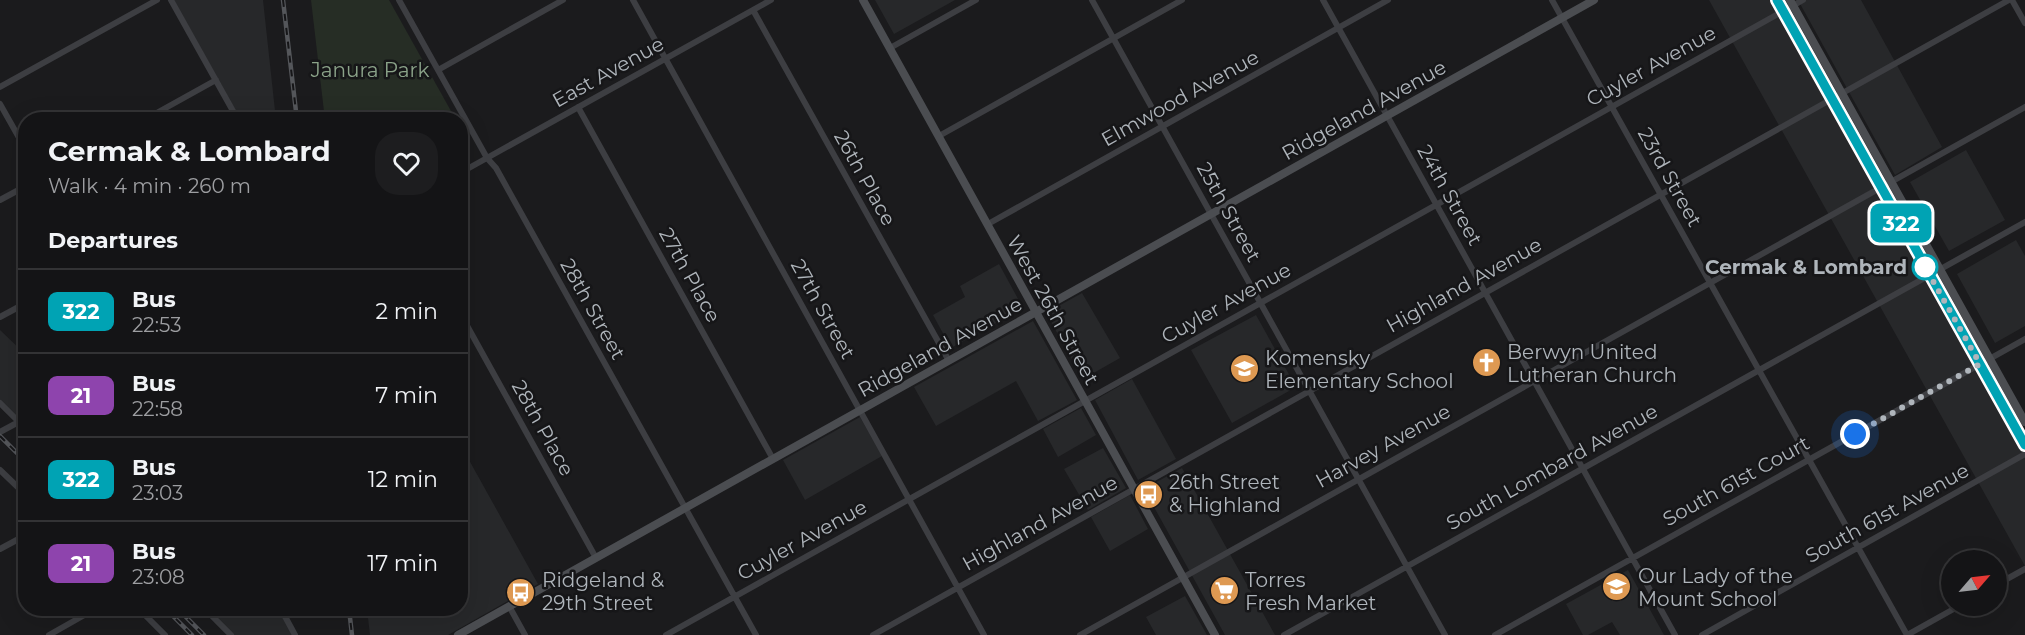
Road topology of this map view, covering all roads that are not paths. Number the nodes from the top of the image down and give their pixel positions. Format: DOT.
graph roads {
  1 [pos="157,0"];
  2 [pos="171,0"];
  3 [pos="399,0"];
  4 [pos="563,0"];
  5 [pos="633,0"];
  6 [pos="771,0"];
  7 [pos="863,0"];
  8 [pos="976,0"];
  9 [pos="1092,0"];
  10 [pos="1182,0"];
  11 [pos="1323,0"];
  12 [pos="1389,0"];
  13 [pos="1552,0"];
  14 [pos="1594,0"];
  15 [pos="1777,0"];
  16 [pos="1803,0"];
  17 [pos="2011,0"];
  18 [pos="1792,3"];
  19 [pos="753,10"];
  20 [pos="1783,11"];
  21 [pos="1562,18"];
  22 [pos="2025,23"];
  23 [pos="1339,28"];
  24 [pos="1113,38"];
  25 [pos="890,48"];
  26 [pos="666,59"];
  27 [pos="438,70"];
  28 [pos="216,80"];
  29 [pos="0,87"];
  30 [pos="1842,93"];
  31 [pos="1832,99"];
  32 [pos="0,104"];
  33 [pos="578,107"];
  34 [pos="1612,107"];
  35 [pos="2025,107"];
  36 [pos="158,112"];
  37 [pos="234,112"];
  38 [pos="462,112"];
  39 [pos="1387,116"];
  40 [pos="468,123"];
  41 [pos="1162,127"];
  42 [pos="18,136"];
  43 [pos="939,136"];
  44 [pos="488,158"];
  45 [pos="468,169"];
  46 [pos="1891,181"];
  47 [pos="1881,187"];
  48 [pos="18,190"];
  49 [pos="1660,195"];
  50 [pos="0,200"];
  51 [pos="1437,205"];
  52 [pos="1211,214"];
  53 [pos="2025,222"];
  54 [pos="988,224"];
  55 [pos="1940,269"];
  56 [pos="1930,275"];
  57 [pos="1710,283"];
  58 [pos="1485,293"];
  59 [pos="1260,303"];
  60 [pos="18,307"];
  61 [pos="1036,312"];
  62 [pos="0,317"];
  63 [pos="468,327"];
  64 [pos="2025,339"];
  65 [pos="1990,359"];
  66 [pos="949,361"];
  67 [pos="1980,364"];
  68 [pos="1758,370"];
  69 [pos="1534,381"];
  70 [pos="1309,391"];
  71 [pos="1085,401"];
  72 [pos="0,404"];
  73 [pos="860,411"];
  74 [pos="18,422"];
  75 [pos="2025,422"];
  76 [pos="0,432"];
  77 [pos="2025,445"];
  78 [pos="2025,454"];
  79 [pos="773,459"];
  80 [pos="1809,460"];
  81 [pos="1583,469"];
  82 [pos="0,470"];
  83 [pos="1358,479"];
  84 [pos="18,487"];
  85 [pos="1134,489"];
  86 [pos="909,499"];
  87 [pos="685,508"];
  88 [pos="18,539"];
  89 [pos="1858,548"];
  90 [pos="0,549"];
  91 [pos="596,558"];
  92 [pos="1633,558"];
  93 [pos="1407,567"];
  94 [pos="2025,569"];
  95 [pos="1183,577"];
  96 [pos="2007,579"];
  97 [pos="958,588"];
  98 [pos="735,597"];
  99 [pos="509,606"];
  100 [pos="82,616"];
  101 [pos="146,616"];
  102 [pos="212,616"];
  103 [pos="285,616"];
  104 [pos="1941,616"];
  105 [pos="61,628"];
  106 [pos="49,635"];
  107 [pos="65,635"];
  108 [pos="165,635"];
  109 [pos="231,635"];
  110 [pos="295,635"];
  111 [pos="458,635"];
  112 [pos="525,635"];
  113 [pos="666,635"];
  114 [pos="756,635"];
  115 [pos="873,635"];
  116 [pos="984,635"];
  117 [pos="1080,635"];
  118 [pos="1215,635"];
  119 [pos="1284,635"];
  120 [pos="1445,635"];
  121 [pos="1495,635"];
  122 [pos="1675,635"];
  123 [pos="1702,635"];
  124 [pos="1907,635"];
  1 -- 29 [label="street"];
  2 -- 28 [label="street"];
  3 -- 27 [label="street, 28th Street"];
  4 -- 27 [label="street"];
  5 -- 26 [label="street, 27th Street"];
  6 -- 19 [label="street, East Avenue"];
  7 -- 25 [label="main road, West 26th Street"];
  8 -- 25 [label="street"];
  9 -- 24 [label="street, 25th Street"];
  10 -- 24 [label="street"];
  11 -- 23 [label="street, 24th Street"];
  12 -- 23 [label="street, Elmwood Avenue"];
  13 -- 21 [label="street, 23rd Street"];
  14 -- 21 [label="main road, Ridgeland Avenue"];
  15 -- 20 [label="main road"];
  16 -- 18 [label="street, Cuyler Avenue"];
  17 -- 22 [label="street"];
  17 -- 30 [label="street, Highland Avenue"];
  18 -- 20 [label="street, Cuyler Avenue"];
  18 -- 30 [label="main road"];
  19 -- 26 [label="street, East Avenue"];
  19 -- 66 [label="street, 26th Place"];
  20 -- 31 [label="main road"];
  20 -- 34 [label="street, Cuyler Avenue"];
  21 -- 34 [label="street, 23rd Street"];
  21 -- 39 [label="main road, Ridgeland Avenue"];
  23 -- 39 [label="street, 24th Street"];
  23 -- 41 [label="street, Elmwood Avenue"];
  24 -- 41 [label="street, 25th Street"];
  24 -- 43 [label="street"];
  25 -- 43 [label="main road, West 26th Street"];
  26 -- 33 [label="street, East Avenue"];
  26 -- 73 [label="street, 27th Street"];
  27 -- 38 [label="street, 28th Street"];
  28 -- 36 [label="street"];
  28 -- 37 [label="street"];
  30 -- 31 [label="street, Highland Avenue"];
  30 -- 46 [label="main road"];
  31 -- 47 [label="main road"];
  31 -- 49 [label="street, Highland Avenue"];
  32 -- 42 [label="street"];
  33 -- 44 [label="street, East Avenue"];
  33 -- 79 [label="street, 27th Place"];
  34 -- 49 [label="street, 23rd Street"];
  34 -- 51 [label="street, Cuyler Avenue"];
  35 -- 46 [label="street, Harvey Avenue"];
  39 -- 51 [label="street, 24th Street"];
  39 -- 52 [label="main road, Ridgeland Avenue"];
  40 -- 44 [label="street, 28th Street"];
  41 -- 52 [label="street, 25th Street"];
  41 -- 54 [label="street, Elmwood Avenue"];
  43 -- 54 [label="main road, West 26th Street"];
  44 -- 45 [label="street, East Avenue"];
  44 -- 87 [label="street, 28th Street"];
  46 -- 47 [label="street, Harvey Avenue"];
  46 -- 55 [label="main road"];
  47 -- 56 [label="main road"];
  47 -- 57 [label="street, Harvey Avenue"];
  48 -- 50 [label="street"];
  49 -- 57 [label="street, 23rd Street"];
  49 -- 58 [label="street, Highland Avenue"];
  51 -- 58 [label="street, 24th Street"];
  51 -- 59 [label="street, Cuyler Avenue"];
  52 -- 59 [label="street, 25th Street"];
  52 -- 61 [label="main road, Ridgeland Avenue"];
  53 -- 55 [label="street, South Lombard Avenue"];
  54 -- 61 [label="main road, West 26th Street"];
  55 -- 56 [label="street, South Lombard Avenue"];
  55 -- 65 [label="main road"];
  56 -- 67 [label="main road"];
  56 -- 68 [label="street, South Lombard Avenue"];
  57 -- 68 [label="street, 23rd Street"];
  57 -- 69 [label="street, Harvey Avenue"];
  58 -- 69 [label="street, 24th Street"];
  58 -- 70 [label="street, Highland Avenue"];
  59 -- 70 [label="street, 25th Street"];
  59 -- 71 [label="street, Cuyler Avenue"];
  60 -- 62 [label="street"];
  61 -- 66 [label="main road, Ridgeland Avenue"];
  61 -- 71 [label="main road, West 26th Street"];
  63 -- 91 [label="street, 28th Place"];
  64 -- 65 [label="street, South 61st Court"];
  65 -- 67 [label="street, South 61st Court"];
  65 -- 75 [label="main road"];
  66 -- 73 [label="main road, Ridgeland Avenue"];
  67 -- 77 [label="main road"];
  67 -- 80 [label="street, South 61st Court"];
  68 -- 80 [label="street, 23rd Street"];
  68 -- 81 [label="street, South Lombard Avenue"];
  69 -- 81 [label="street, 24th Street"];
  69 -- 83 [label="street, Harvey Avenue"];
  70 -- 83 [label="street, 25th Street"];
  70 -- 85 [label="street, Highland Avenue"];
  71 -- 85 [label="main road, West 26th Street"];
  71 -- 86 [label="street, Cuyler Avenue"];
  72 -- 74 [label="street"];
  73 -- 79 [label="main road, Ridgeland Avenue"];
  73 -- 86 [label="street, 27th Street"];
  74 -- 76 [label="street"];
  78 -- 89 [label="street, South 61st Avenue"];
  79 -- 87 [label="main road, Ridgeland Avenue"];
  80 -- 89 [label="street, 23rd Street"];
  80 -- 92 [label="street, South 61st Court"];
  81 -- 92 [label="street, 24th Street"];
  81 -- 93 [label="street, South Lombard Avenue"];
  82 -- 84 [label="street"];
  83 -- 93 [label="street, 25th Street"];
  83 -- 95 [label="street, Harvey Avenue"];
  85 -- 95 [label="main road, West 26th Street"];
  85 -- 97 [label="street, Highland Avenue"];
  86 -- 97 [label="street, 27th Street"];
  86 -- 98 [label="street, Cuyler Avenue"];
  87 -- 91 [label="main road, Ridgeland Avenue"];
  87 -- 98 [label="street, 28th Street"];
  88 -- 90 [label="street"];
  89 -- 123 [label="street, South 61st Avenue"];
  89 -- 124 [label="street, 23rd Street"];
  91 -- 99 [label="main road, Ridgeland Avenue"];
  92 -- 121 [label="street, South 61st Court"];
  92 -- 122 [label="street, 24th Street"];
  93 -- 119 [label="street, South Lombard Avenue"];
  93 -- 120 [label="street, 25th Street"];
  94 -- 96 [label="street"];
  95 -- 117 [label="street, Harvey Avenue"];
  95 -- 118 [label="main road, West 26th Street"];
  97 -- 115 [label="street, Highland Avenue"];
  97 -- 116 [label="street, 27th Street"];
  98 -- 113 [label="street, Cuyler Avenue"];
  98 -- 114 [label="street, 28th Street"];
  99 -- 111 [label="main road, Ridgeland Avenue"];
  99 -- 112 [label="street"];
  100 -- 105 [label="street"];
  101 -- 108 [label="street"];
  102 -- 109 [label="street"];
  103 -- 110 [label="street"];
  104 -- 124 [label="street"];
  105 -- 106 [label="street"];
  105 -- 107 [label="street"];
}
